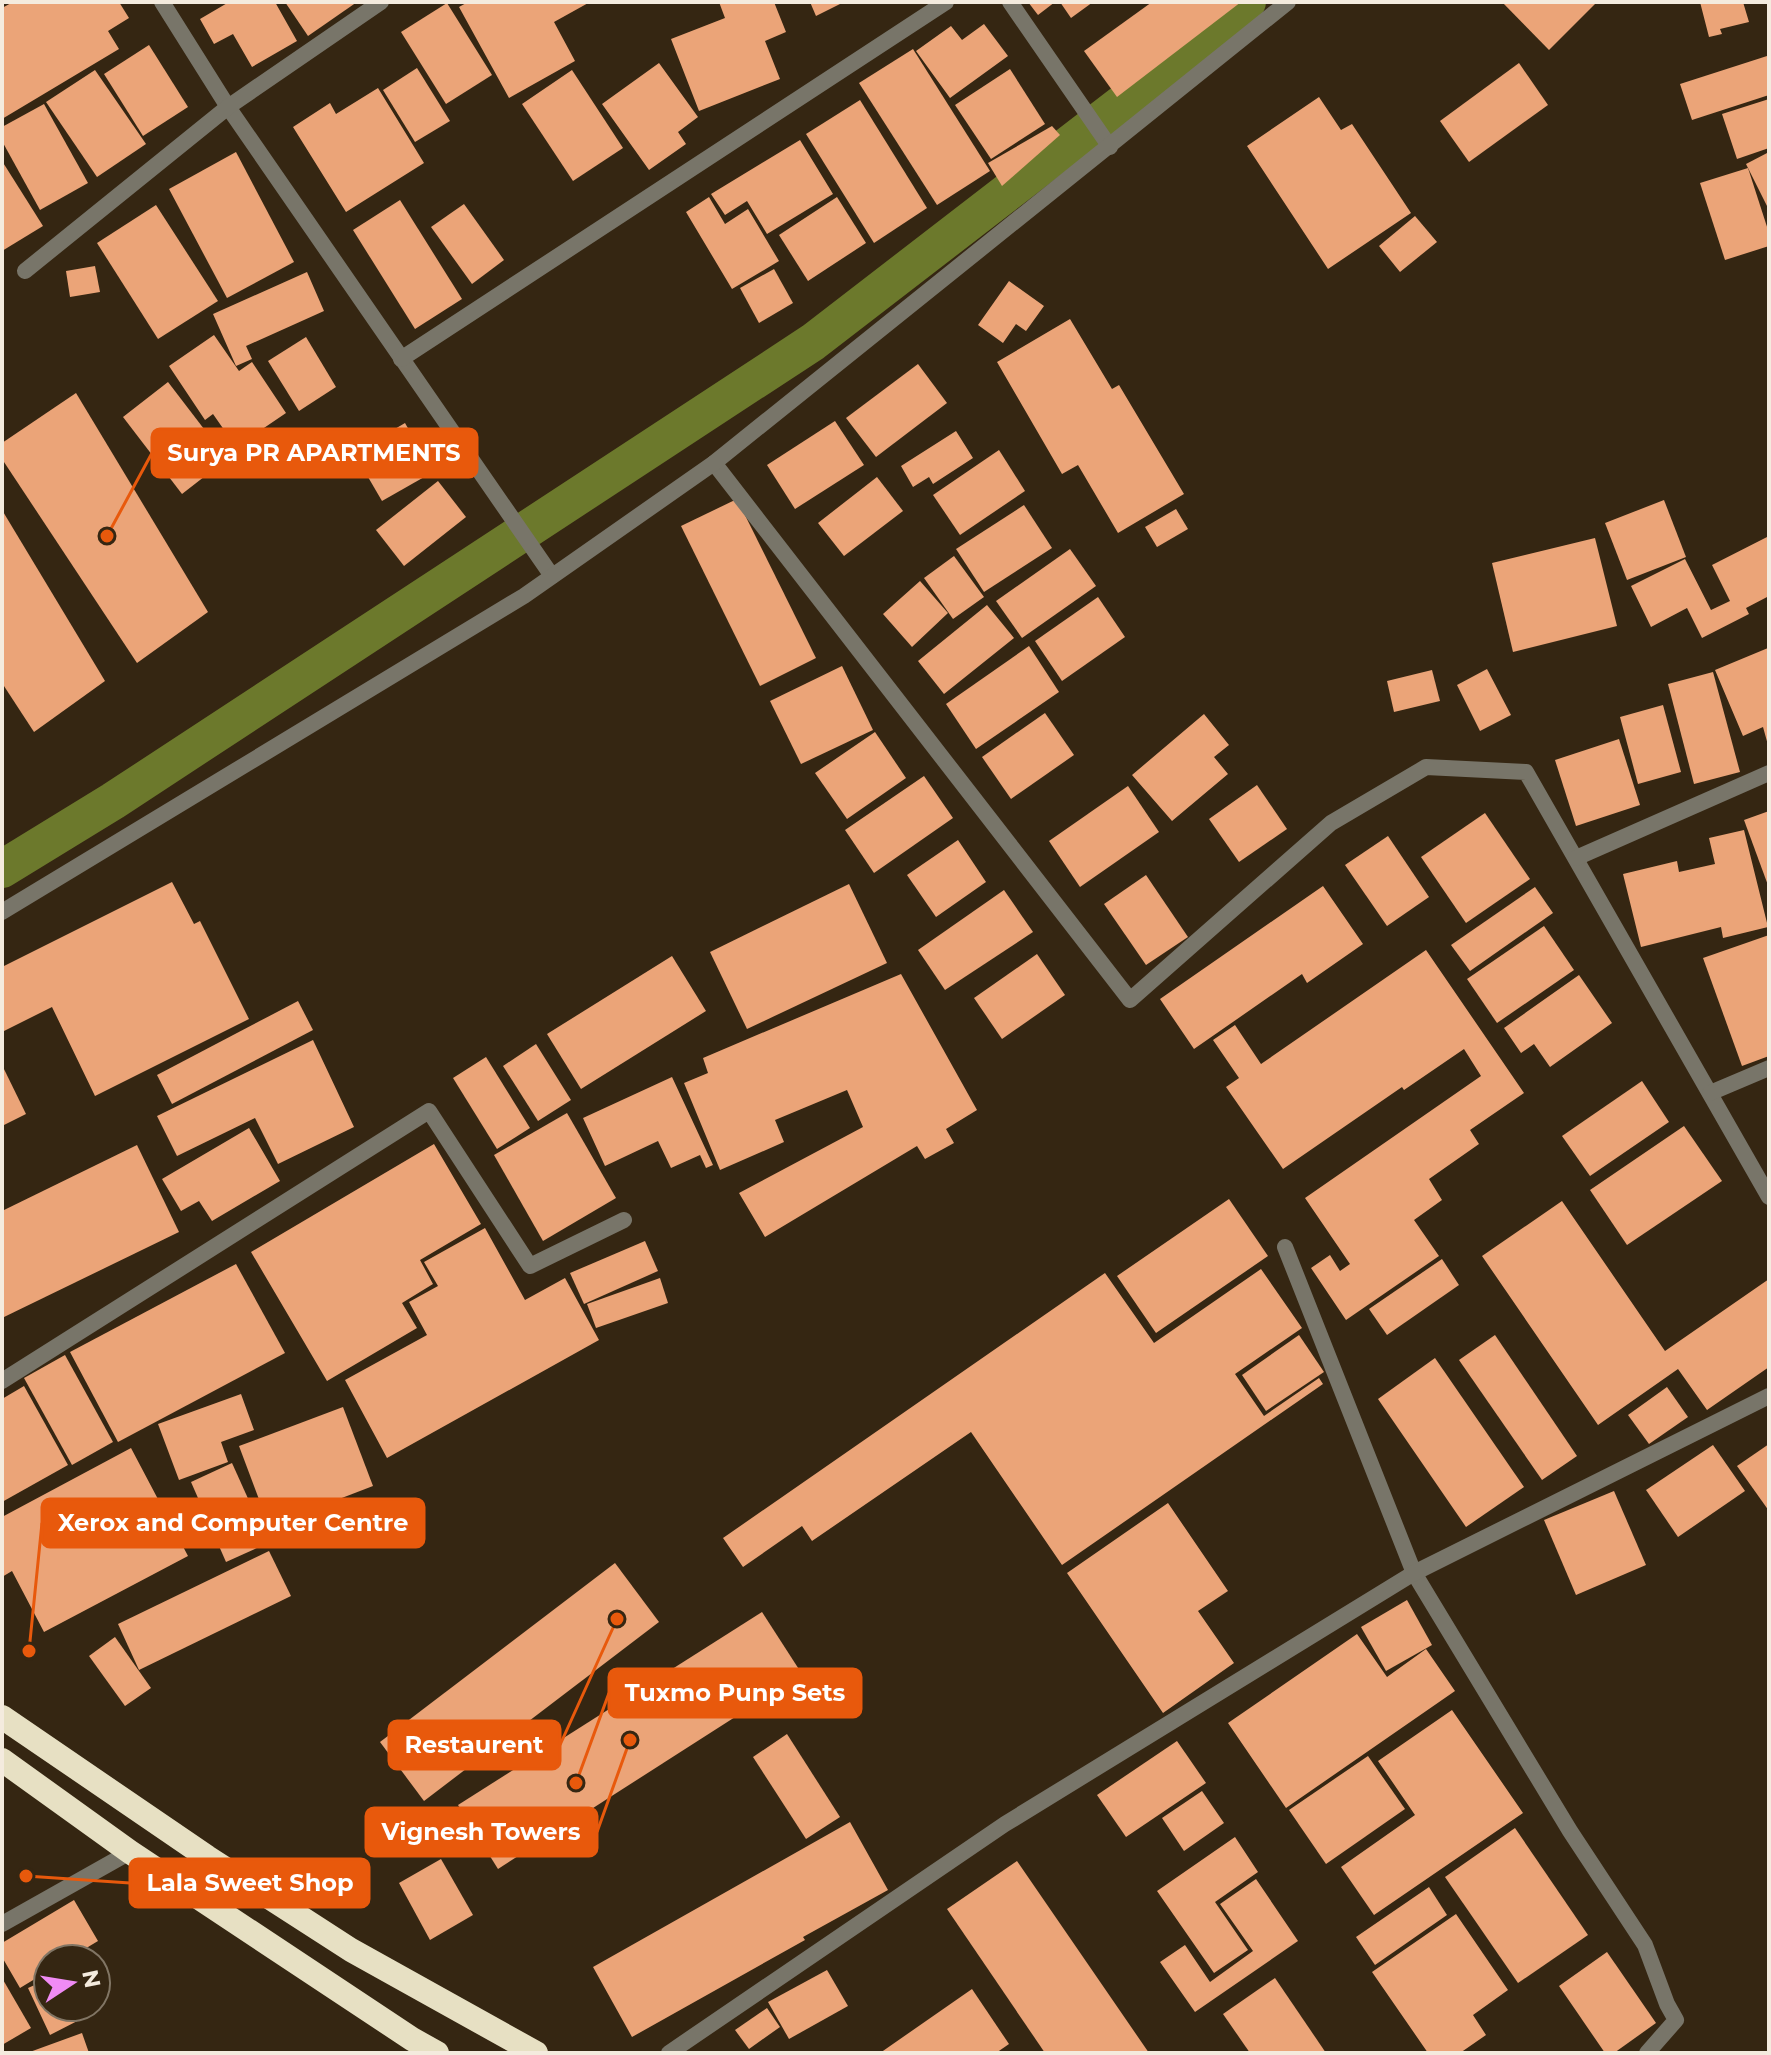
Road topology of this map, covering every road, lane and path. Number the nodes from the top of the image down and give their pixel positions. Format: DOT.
graph roads {
  1 [pos="162,2"];
  2 [pos="381,2"];
  3 [pos="946,2"];
  4 [pos="1010,2"];
  5 [pos="1288,2"];
  6 [pos="228,107"];
  7 [pos="1109,145"];
  8 [pos="25,271"];
  9 [pos="401,359"];
  10 [pos="714,463"];
  11 [pos="551,574"];
  12 [pos="1769,773"];
  13 [pos="1576,858"];
  14 [pos="2,912"];
  15 [pos="1769,1068"];
  16 [pos="1710,1093"];
  17 [pos="1769,1197"];
  18 [pos="624,1220"];
  19 [pos="1285,1247"];
  20 [pos="2,1381"];
  21 [pos="1769,1396"];
  22 [pos="1414,1573"];
  23 [pos="2,1717"];
  24 [pos="2,1760"];
  25 [pos="130,1852"];
  26 [pos="2,1924"];
  27 [pos="437,2053"];
  28 [pos="536,2053"];
  29 [pos="669,2053"];
  30 [pos="1647,2053"];
  1 -- 6 [label="street"];
  2 -- 6 [label="street"];
  3 -- 9 [label="street"];
  4 -- 7 [label="street"];
  5 -- 7 [label="street"];
  6 -- 8 [label="street"];
  6 -- 9 [label="street"];
  7 -- 10 [label="street"];
  9 -- 11 [label="street"];
  10 -- 11 [label="street"];
  10 -- 13 [label="street"];
  11 -- 14 [label="street"];
  12 -- 13 [label="street"];
  13 -- 16 [label="street"];
  15 -- 16 [label="street"];
  16 -- 17 [label="street"];
  18 -- 20 [label="street"];
  19 -- 22 [label="street"];
  21 -- 22 [label="street"];
  22 -- 29 [label="street"];
  22 -- 30 [label="street"];
  23 -- 28 [label="highway"];
  24 -- 25 [label="highway"];
  25 -- 26 [label="street"];
  25 -- 27 [label="highway"];
}
